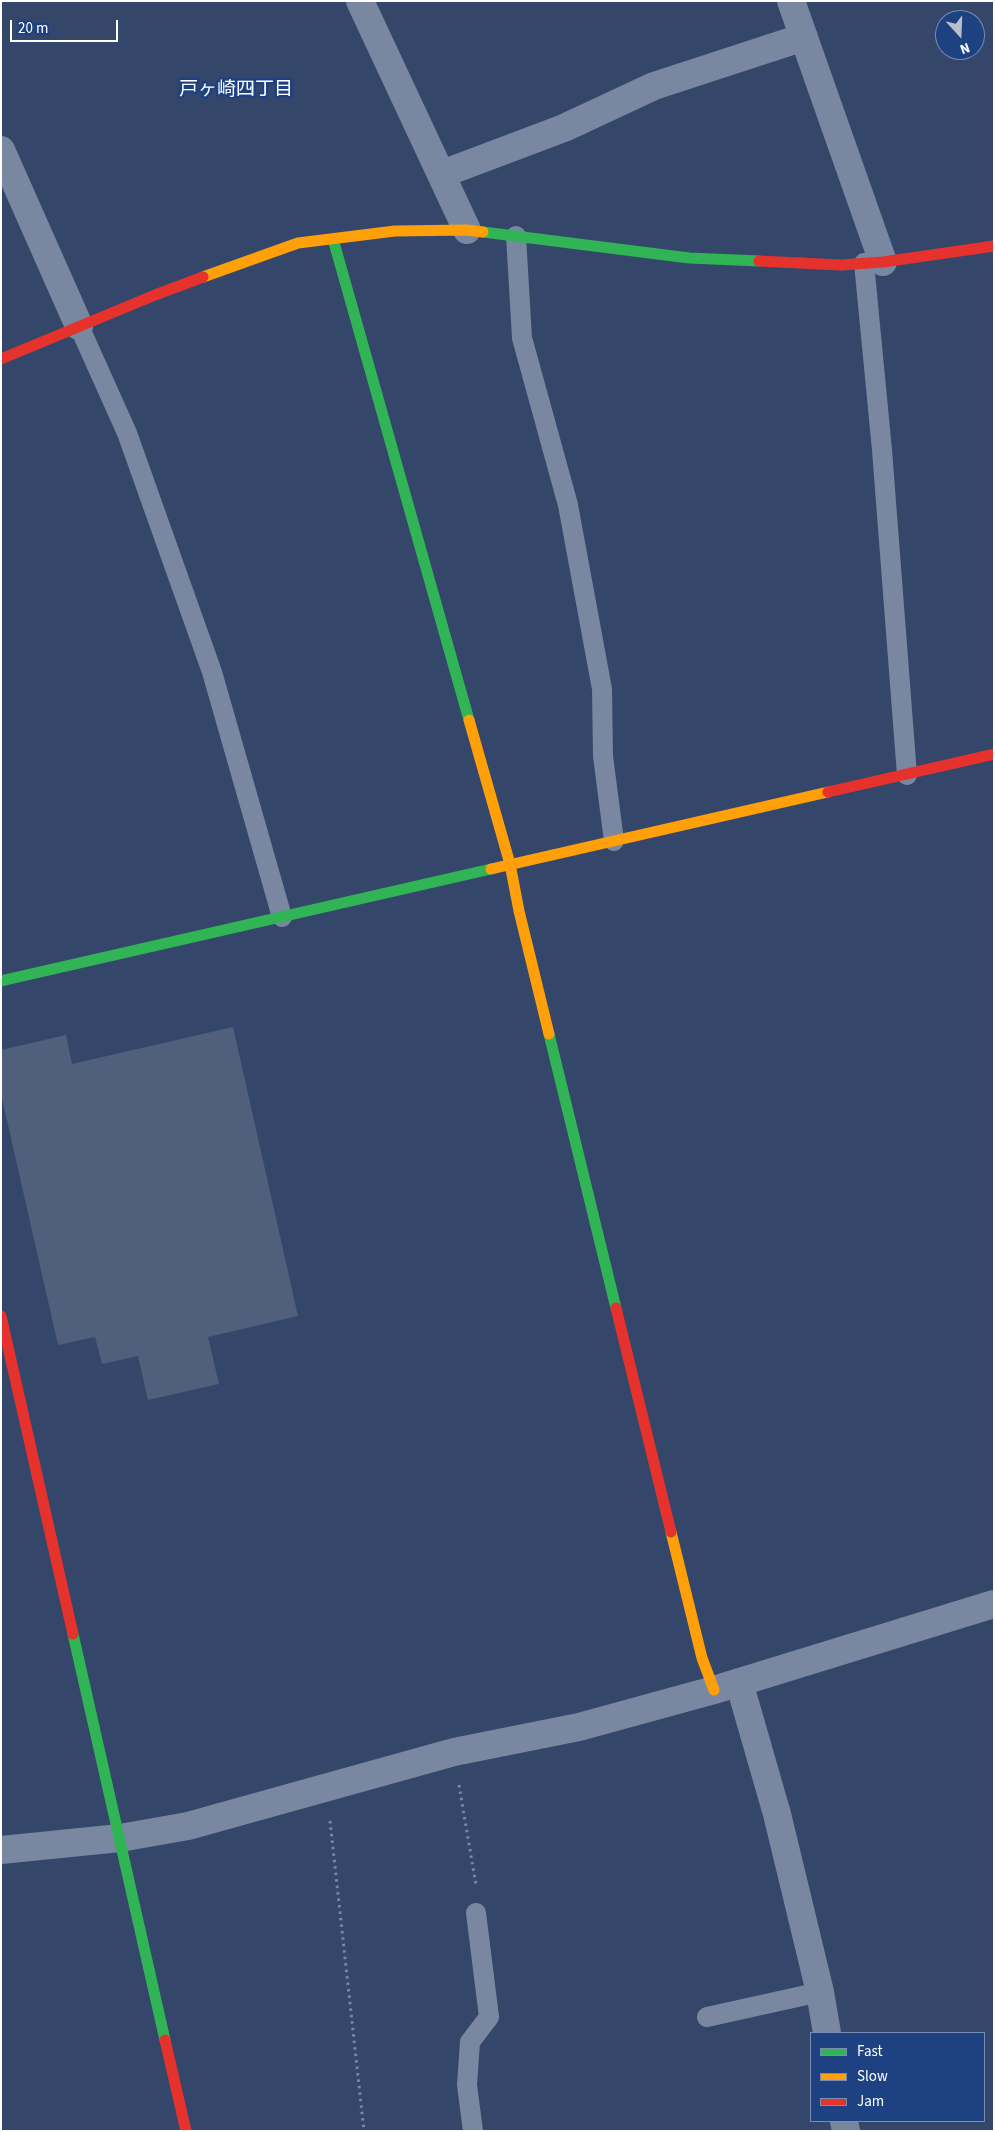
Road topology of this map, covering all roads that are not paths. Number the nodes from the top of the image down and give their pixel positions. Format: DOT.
graph roads {
  1 [pos="360,1"];
  2 [pos="791,1"];
  3 [pos="804,37"];
  4 [pos="1,150"];
  5 [pos="442,174"];
  6 [pos="467,230"];
  7 [pos="516,236"];
  8 [pos="333,239"];
  9 [pos="994,246"];
  10 [pos="874,263"];
  11 [pos="79,326"];
  12 [pos="1,359"];
  13 [pos="994,754"];
  14 [pos="906,775"];
  15 [pos="614,841"];
  16 [pos="510,864"];
  17 [pos="282,917"];
  18 [pos="1,981"];
  19 [pos="1,1316"];
  20 [pos="994,1604"];
  21 [pos="739,1682"];
  22 [pos="714,1690"];
  23 [pos="120,1838"];
  24 [pos="1,1850"];
  25 [pos="476,1913"];
  26 [pos="820,1992"];
  27 [pos="707,2017"];
  28 [pos="828,2032"];
  29 [pos="186,2131"];
  30 [pos="473,2131"];
  1 -- 5 [label="street"];
  2 -- 3 [label="street"];
  3 -- 5 [label="street"];
  3 -- 10 [label="street"];
  4 -- 11 [label="street"];
  5 -- 6 [label="street"];
  6 -- 7 [label="street"];
  6 -- 8 [label="street"];
  7 -- 10 [label="street"];
  7 -- 15 [label="lane"];
  8 -- 11 [label="street"];
  8 -- 16 [label="street"];
  9 -- 10 [label="street"];
  10 -- 14 [label="lane"];
  11 -- 12 [label="street"];
  11 -- 17 [label="lane"];
  13 -- 14 [label="street"];
  14 -- 15 [label="street"];
  15 -- 16 [label="street"];
  16 -- 17 [label="street"];
  16 -- 22 [label="street"];
  17 -- 18 [label="street"];
  19 -- 23 [label="street"];
  20 -- 21 [label="street"];
  21 -- 22 [label="street"];
  21 -- 26 [label="street"];
  22 -- 23 [label="street"];
  23 -- 24 [label="street"];
  23 -- 29 [label="street"];
  25 -- 30 [label="lane"];
  26 -- 27 [label="lane"];
  26 -- 28 [label="street"];
}
